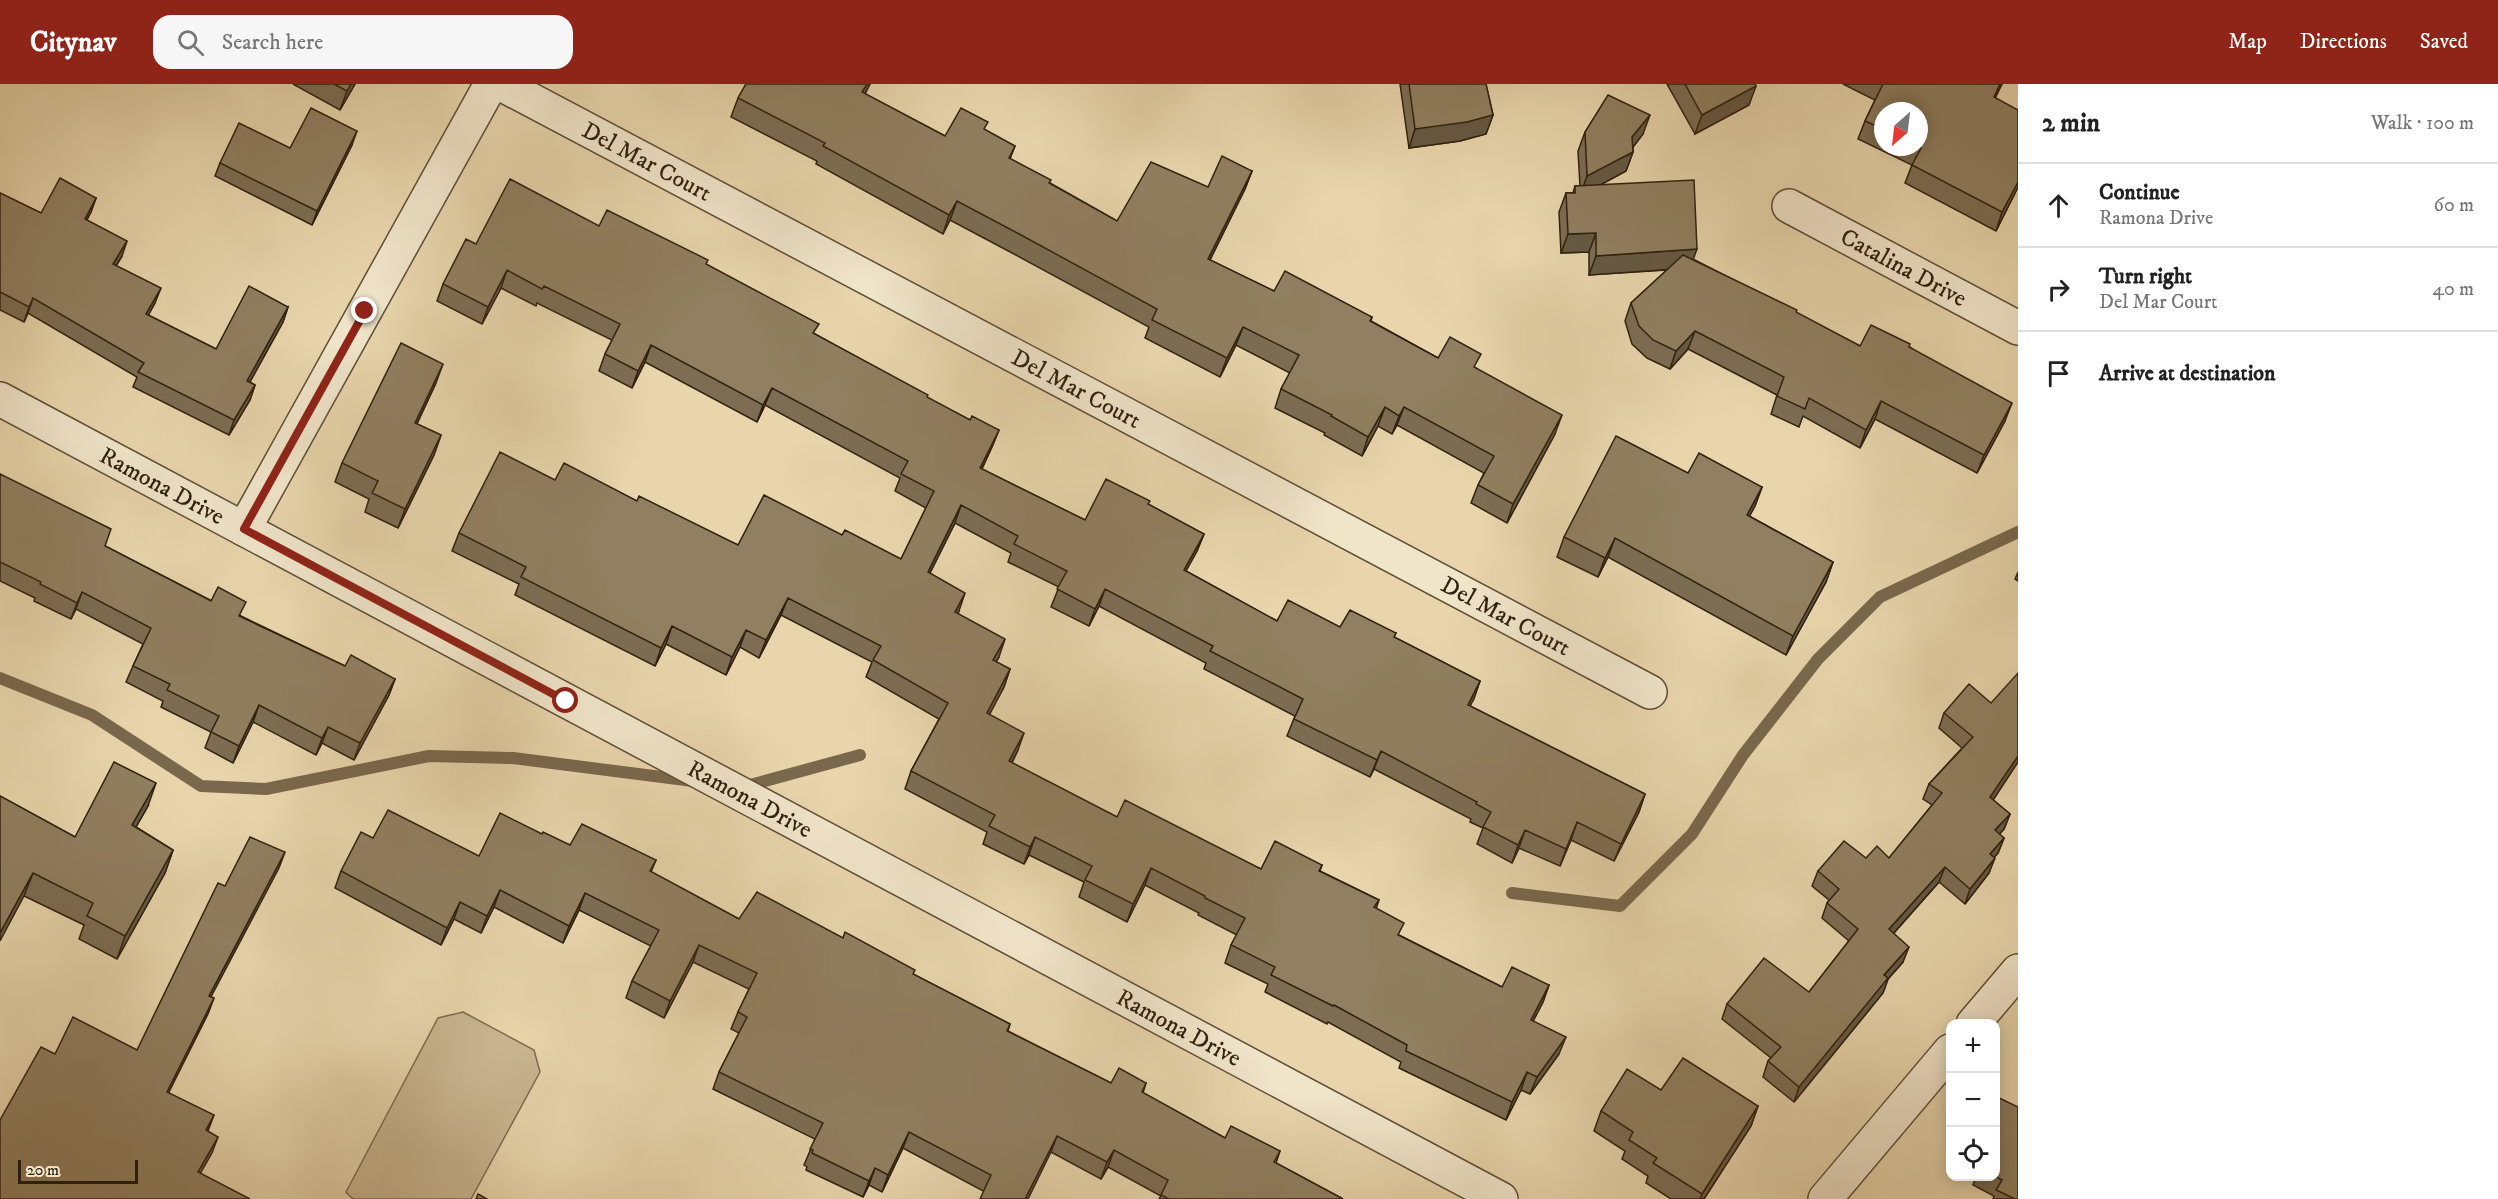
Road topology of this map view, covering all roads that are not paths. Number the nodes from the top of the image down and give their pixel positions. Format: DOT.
graph roads {
  1 [pos="491,84"];
  2 [pos="501,84"];
  3 [pos="1789,206"];
  4 [pos="2018,328"];
  5 [pos="0,399"];
  6 [pos="244,529"];
  7 [pos="1650,693"];
  8 [pos="2018,971"];
  9 [pos="1976,1019"];
  10 [pos="1946,1056"];
  11 [pos="1501,1199"];
  12 [pos="1825,1199"];
  1 -- 6 [label="street"];
  2 -- 7 [label="street, Del Mar Court"];
  3 -- 4 [label="street, Catalina Drive"];
  5 -- 6 [label="street, Ramona Drive"];
  6 -- 11 [label="street, Ramona Drive"];
  8 -- 9 [label="street"];
  10 -- 12 [label="street"];
}
